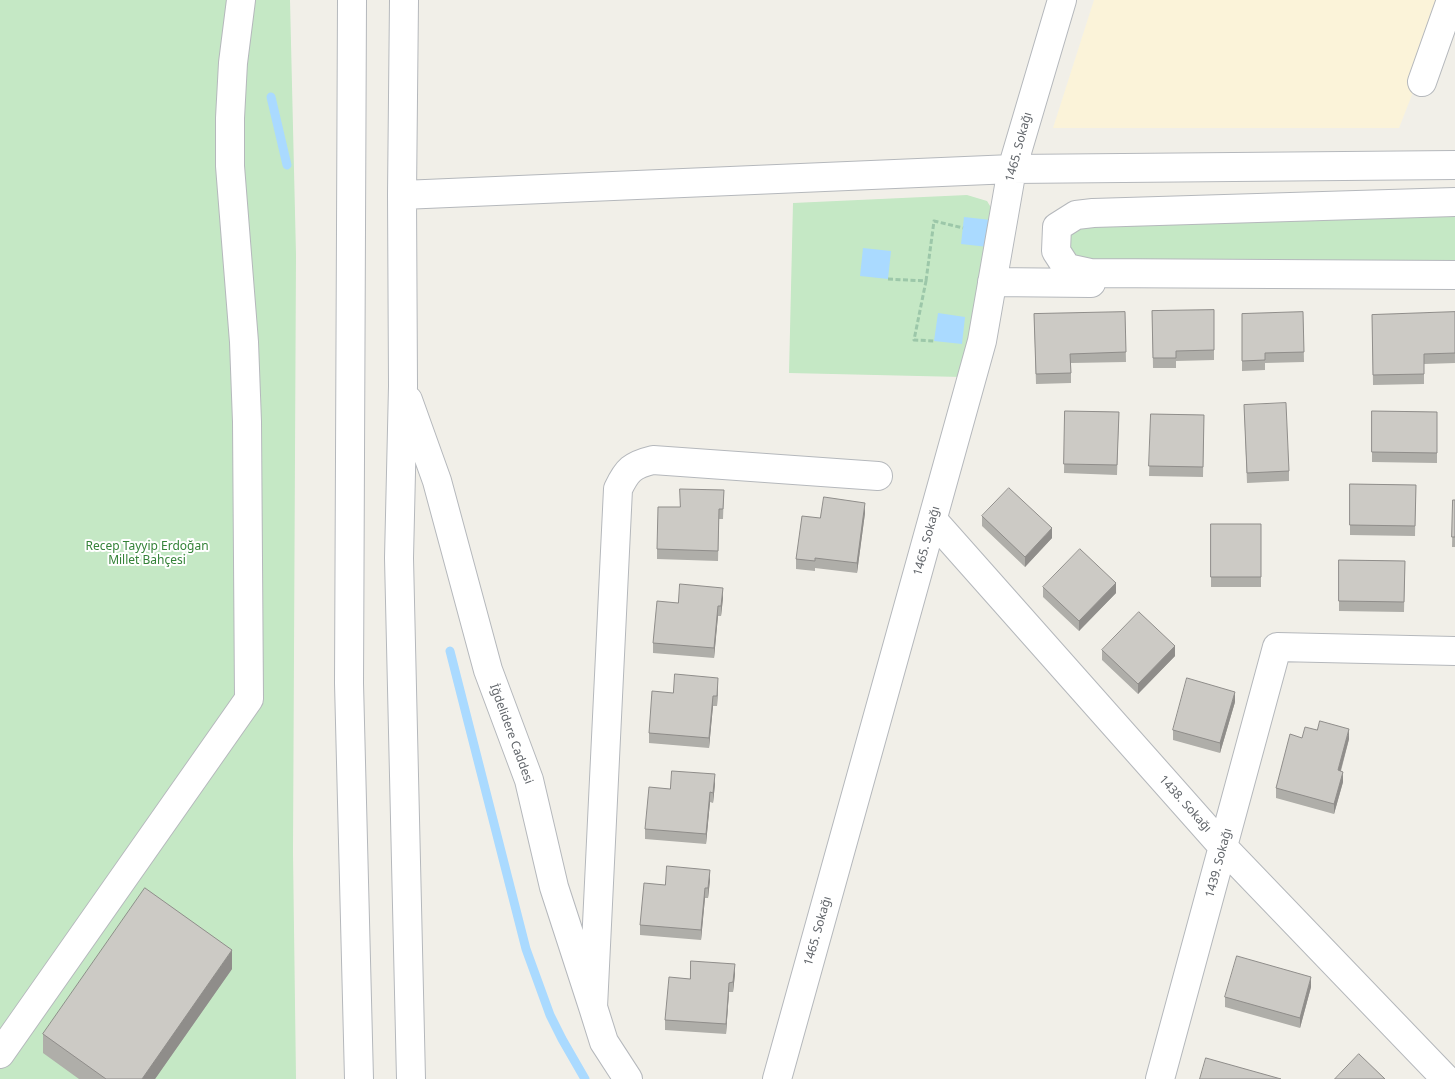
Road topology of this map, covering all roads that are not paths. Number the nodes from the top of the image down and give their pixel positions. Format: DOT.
graph roads {
  1 [pos="241,0"];
  2 [pos="352,0"];
  3 [pos="404,0"];
  4 [pos="1062,0"];
  5 [pos="1451,0"];
  6 [pos="1422,82"];
  7 [pos="1455,165"];
  8 [pos="1012,169"];
  9 [pos="402,195"];
  10 [pos="1455,202"];
  11 [pos="1455,275"];
  12 [pos="992,282"];
  13 [pos="1455,290"];
  14 [pos="403,386"];
  15 [pos="878,476"];
  16 [pos="933,520"];
  17 [pos="1455,651"];
  18 [pos="1224,848"];
  19 [pos="592,1007"];
  20 [pos="0,1054"];
  21 [pos="359,1079"];
  22 [pos="412,1079"];
  23 [pos="628,1079"];
  24 [pos="777,1079"];
  25 [pos="1160,1079"];
  26 [pos="1446,1079"];
  1 -- 20 [label="street"];
  2 -- 21 [label="street"];
  3 -- 9 [label="street"];
  4 -- 8 [label="street, 1465. Sokağı"];
  5 -- 6 [label="street"];
  7 -- 8 [label="street"];
  8 -- 9 [label="street"];
  8 -- 12 [label="street, 1465. Sokağı"];
  9 -- 14 [label="street"];
  10 -- 11 [label="street"];
  12 -- 13 [label="street"];
  12 -- 16 [label="street, 1465. Sokağı"];
  14 -- 19 [label="street, İğdelidere Caddesi"];
  14 -- 22 [label="street"];
  15 -- 19 [label="street"];
  16 -- 18 [label="street, 1438. Sokağı"];
  16 -- 24 [label="street, 1465. Sokağı"];
  17 -- 18 [label="street, 1439. Sokağı"];
  18 -- 25 [label="street, 1439. Sokağı"];
  18 -- 26 [label="street, 1438. Sokağı"];
  19 -- 23 [label="street, İğdelidere Caddesi"];
}
